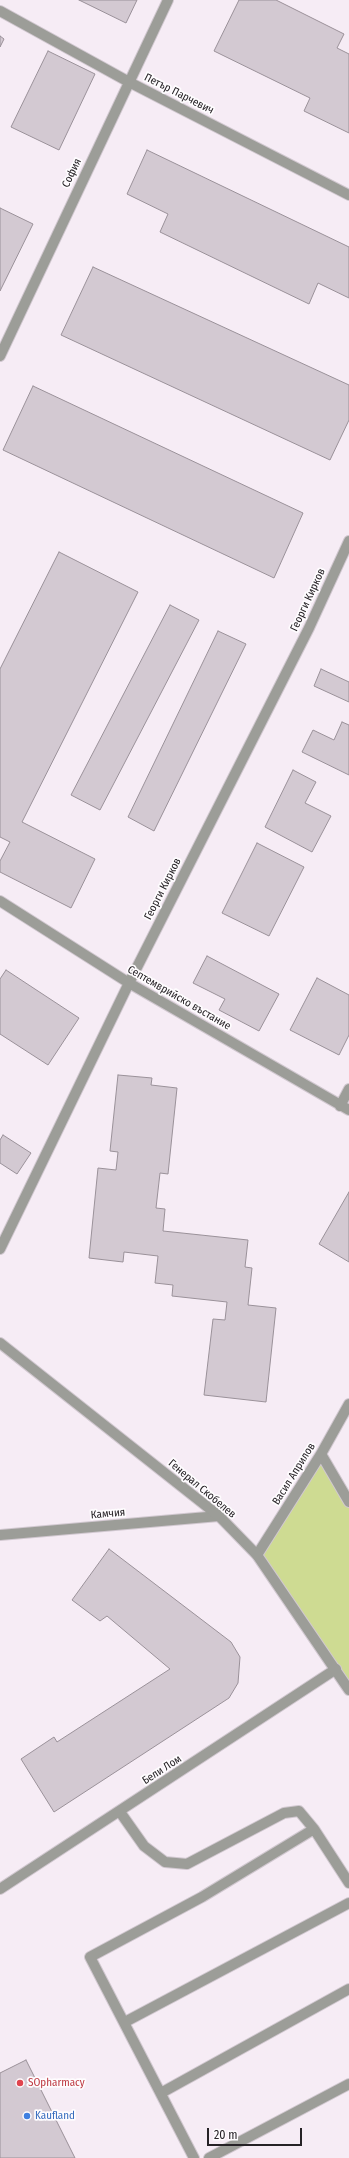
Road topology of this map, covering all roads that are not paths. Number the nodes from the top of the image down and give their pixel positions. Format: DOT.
graph roads {
  1 [pos="168,0"];
  2 [pos="0,11"];
  3 [pos="129,82"];
  4 [pos="349,195"];
  5 [pos="0,356"];
  6 [pos="349,541"];
  7 [pos="0,901"];
  8 [pos="129,983"];
  9 [pos="349,1089"];
  10 [pos="344,1108"];
  11 [pos="0,1249"];
  12 [pos="0,1344"];
  13 [pos="349,1404"];
  14 [pos="321,1454"];
  15 [pos="349,1502"];
  16 [pos="219,1516"];
  17 [pos="0,1535"];
  18 [pos="257,1554"];
  19 [pos="336,1669"];
  20 [pos="349,1690"];
  21 [pos="120,1812"];
  22 [pos="314,1829"];
  23 [pos="349,1883"];
  24 [pos="0,1889"];
  25 [pos="349,1903"];
  26 [pos="349,1988"];
  27 [pos="125,2022"];
  28 [pos="349,2084"];
  29 [pos="161,2092"];
  30 [pos="194,2158"];
  31 [pos="209,2158"];
  1 -- 3 [label="street, София"];
  2 -- 3 [label="street, Петър Парчевич"];
  3 -- 4 [label="street, Петър Парчевич"];
  3 -- 5 [label="street, София"];
  6 -- 8 [label="street, Георги Кирков"];
  7 -- 8 [label="street, Септемврийско въстание"];
  8 -- 10 [label="street, Септемврийско въстание"];
  8 -- 11 [label="street, Георги Кирков"];
  9 -- 10 [label="street"];
  12 -- 16 [label="street, Генерал Скобелев"];
  13 -- 14 [label="street, Васил Априлов"];
  14 -- 15 [label="street"];
  14 -- 18 [label="street, Васил Априлов"];
  16 -- 17 [label="street, Камчия"];
  16 -- 18 [label="street, Генерал Скобелев"];
  18 -- 19 [label="street, Генерал Скобелев"];
  19 -- 20 [label="street, Генерал Скобелев"];
  19 -- 21 [label="street, Бели Лом"];
  21 -- 22 [label="street"];
  21 -- 24 [label="street, Бели Лом"];
  22 -- 23 [label="street"];
  22 -- 27 [label="street"];
  25 -- 27 [label="street"];
  26 -- 29 [label="street"];
  27 -- 29 [label="street"];
  28 -- 31 [label="street"];
  29 -- 30 [label="street"];
}
